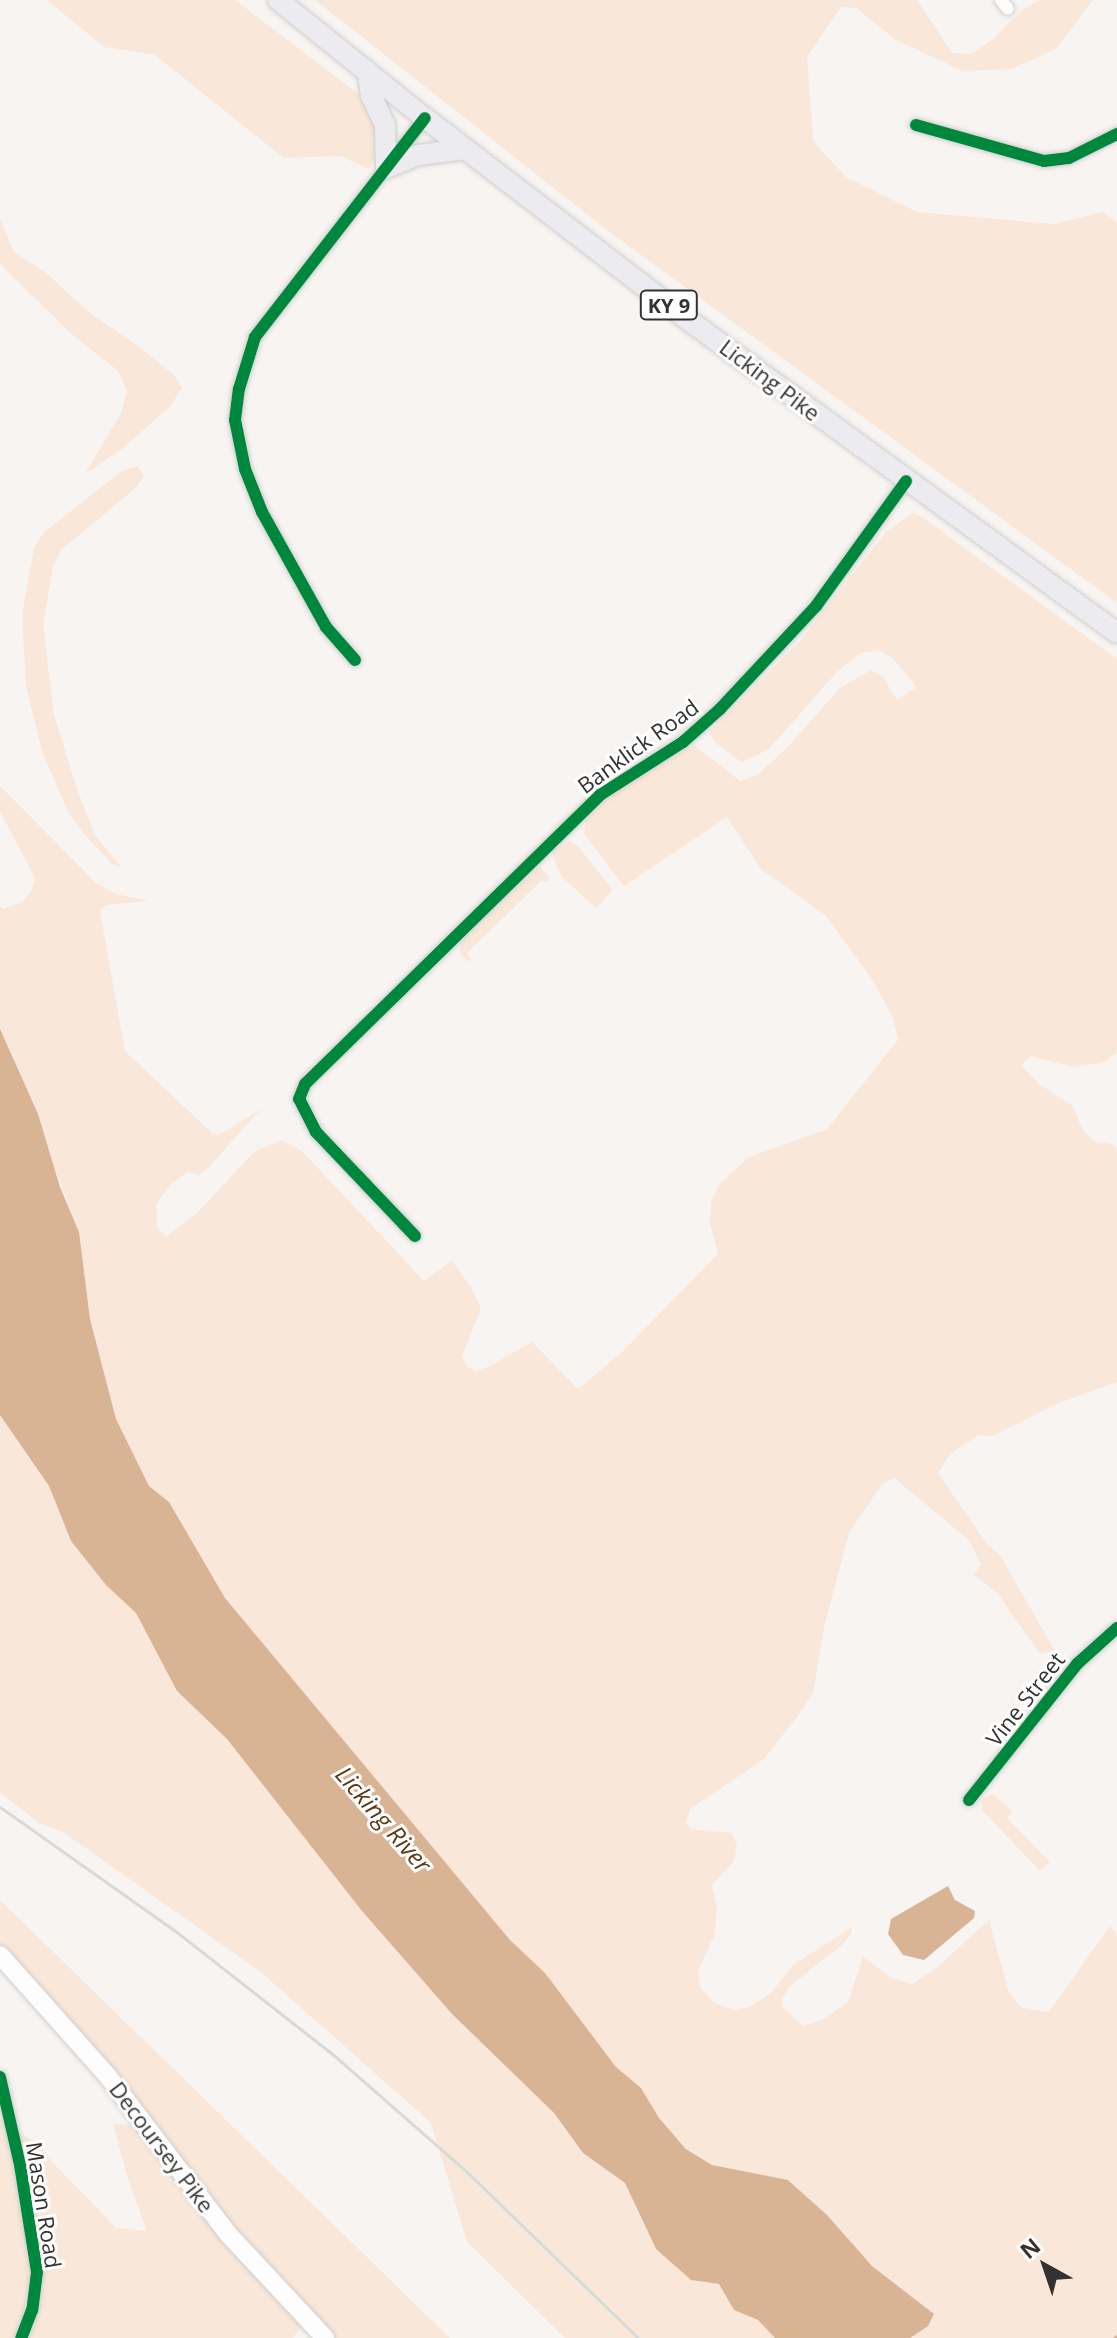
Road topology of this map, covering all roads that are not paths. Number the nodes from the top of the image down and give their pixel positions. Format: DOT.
graph roads {
  1 [pos="278,0"];
  2 [pos="368,72"];
  3 [pos="425,118"];
  4 [pos="916,125"];
  5 [pos="1117,134"];
  6 [pos="466,149"];
  7 [pos="386,168"];
  8 [pos="906,481"];
  9 [pos="1117,633"];
  10 [pos="355,660"];
  11 [pos="415,1236"];
  12 [pos="1117,1628"];
  13 [pos="969,1800"];
  14 [pos="0,1955"];
  15 [pos="0,2077"];
  16 [pos="21,2338"];
  17 [pos="325,2338"];
  1 -- 2 [label="main road, Licking Pike / KY 9"];
  2 -- 3 [label="main road, Licking Pike / KY 9"];
  2 -- 7 [label="main road"];
  3 -- 6 [label="main road, Licking Pike / KY 9"];
  3 -- 7 [label="street"];
  4 -- 5 [label="street"];
  6 -- 7 [label="main road"];
  6 -- 8 [label="main road, Licking Pike / KY 9"];
  7 -- 10 [label="street"];
  8 -- 9 [label="main road, Licking Pike / KY 9"];
  8 -- 11 [label="street, Banklick Road"];
  12 -- 13 [label="street, Vine Street"];
  14 -- 17 [label="main road, Decoursey Pike"];
  15 -- 16 [label="street, Mason Road"];
}
